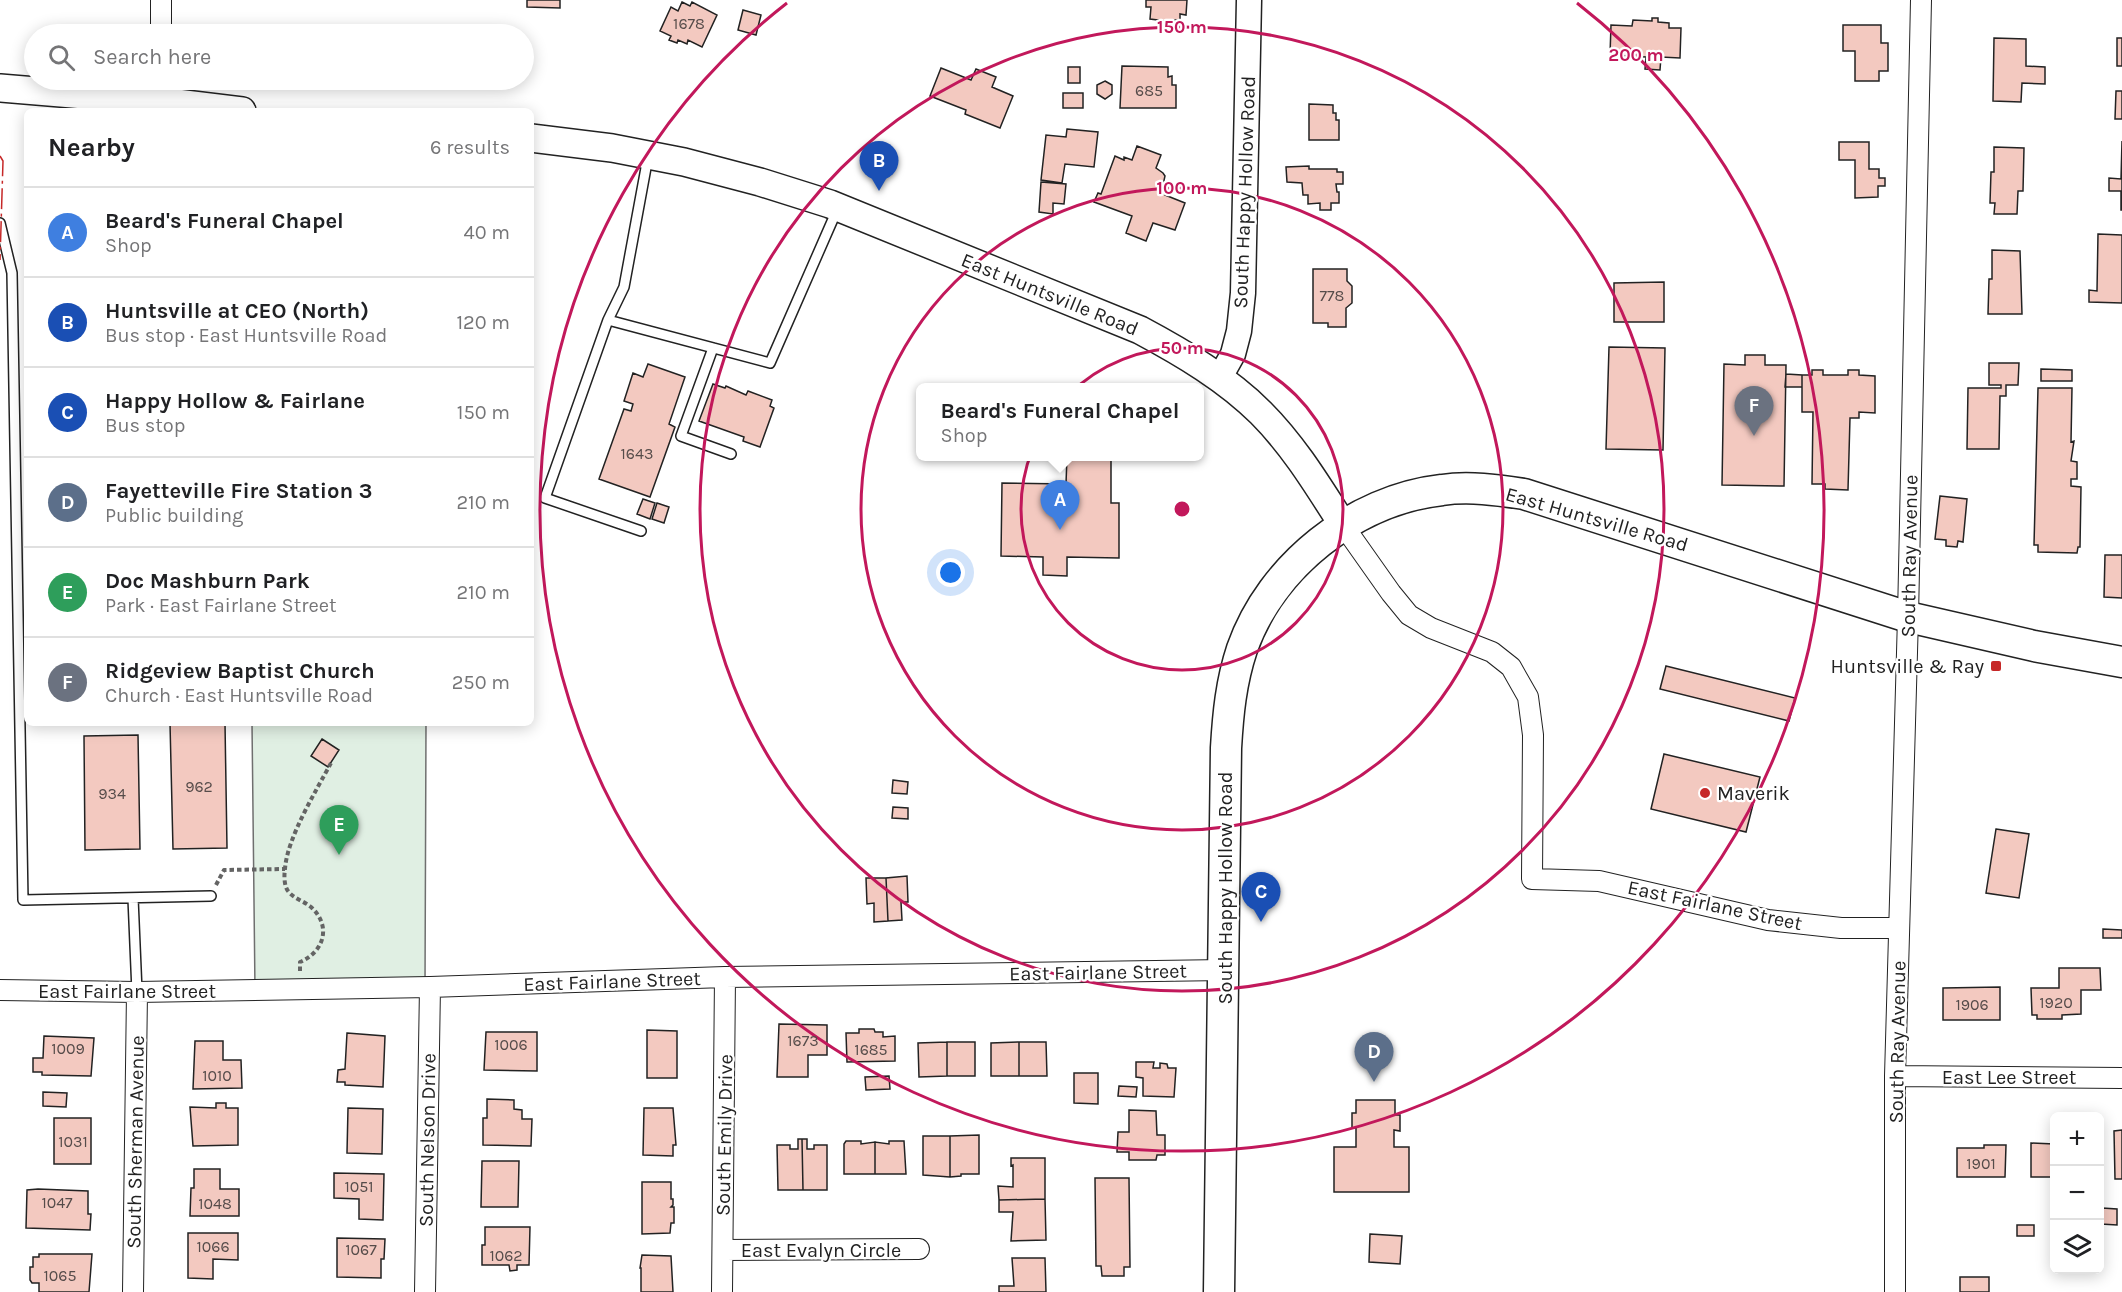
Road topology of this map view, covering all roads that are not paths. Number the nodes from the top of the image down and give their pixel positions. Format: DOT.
graph roads {
  1 [pos="161,0"];
  2 [pos="1249,0"];
  3 [pos="1921,0"];
  4 [pos="161,24"];
  5 [pos="0,88"];
  6 [pos="24,88"];
  7 [pos="109,90"];
  8 [pos="164,91"];
  9 [pos="230,108"];
  10 [pos="534,138"];
  11 [pos="649,155"];
  12 [pos="838,207"];
  13 [pos="0,223"];
  14 [pos="608,320"];
  15 [pos="713,348"];
  16 [pos="1220,379"];
  17 [pos="731,454"];
  18 [pos="1343,525"];
  19 [pos="640,531"];
  20 [pos="1908,616"];
  21 [pos="2122,662"];
  22 [pos="211,896"];
  23 [pos="133,898"];
  24 [pos="1899,928"];
  25 [pos="1225,970"];
  26 [pos="725,977"];
  27 [pos="430,987"];
  28 [pos="0,990"];
  29 [pos="137,992"];
  30 [pos="1895,1076"];
  31 [pos="2122,1078"];
  32 [pos="919,1249"];
  33 [pos="723,1250"];
  34 [pos="133,1292"];
  35 [pos="425,1292"];
  36 [pos="722,1292"];
  37 [pos="1220,1292"];
  38 [pos="1895,1292"];
  1 -- 4 [label="street"];
  2 -- 16 [label="street, South Happy Hollow Road"];
  3 -- 20 [label="street, South Ray Avenue"];
  5 -- 6 [label="main road"];
  7 -- 8 [label="main road"];
  8 -- 9 [label="main road"];
  10 -- 11 [label="main road, East Huntsville Road"];
  11 -- 12 [label="main road, East Huntsville Road"];
  11 -- 14 [label="lane"];
  12 -- 15 [label="lane"];
  12 -- 16 [label="main road, East Huntsville Road"];
  13 -- 23 [label="lane"];
  14 -- 15 [label="lane"];
  14 -- 19 [label="lane"];
  15 -- 17 [label="lane"];
  16 -- 18 [label="main road, East Huntsville Road"];
  18 -- 20 [label="main road, East Huntsville Road"];
  18 -- 24 [label="street, East Fairlane Street"];
  18 -- 25 [label="main road, South Happy Hollow Road"];
  20 -- 21 [label="main road, East Huntsville Road"];
  20 -- 24 [label="street, South Ray Avenue"];
  22 -- 23 [label="lane"];
  23 -- 29 [label="lane"];
  24 -- 30 [label="street, South Ray Avenue"];
  25 -- 26 [label="street, East Fairlane Street"];
  25 -- 37 [label="main road, South Happy Hollow Road"];
  26 -- 27 [label="street, East Fairlane Street"];
  26 -- 33 [label="street, South Emily Drive"];
  27 -- 29 [label="street, East Fairlane Street"];
  27 -- 35 [label="street, South Nelson Drive"];
  28 -- 29 [label="street, East Fairlane Street"];
  29 -- 34 [label="street, South Sherman Avenue"];
  30 -- 31 [label="street, East Lee Street"];
  30 -- 38 [label="street, South Ray Avenue"];
  32 -- 33 [label="street, East Evalyn Circle"];
  33 -- 36 [label="street, South Emily Drive"];
}
